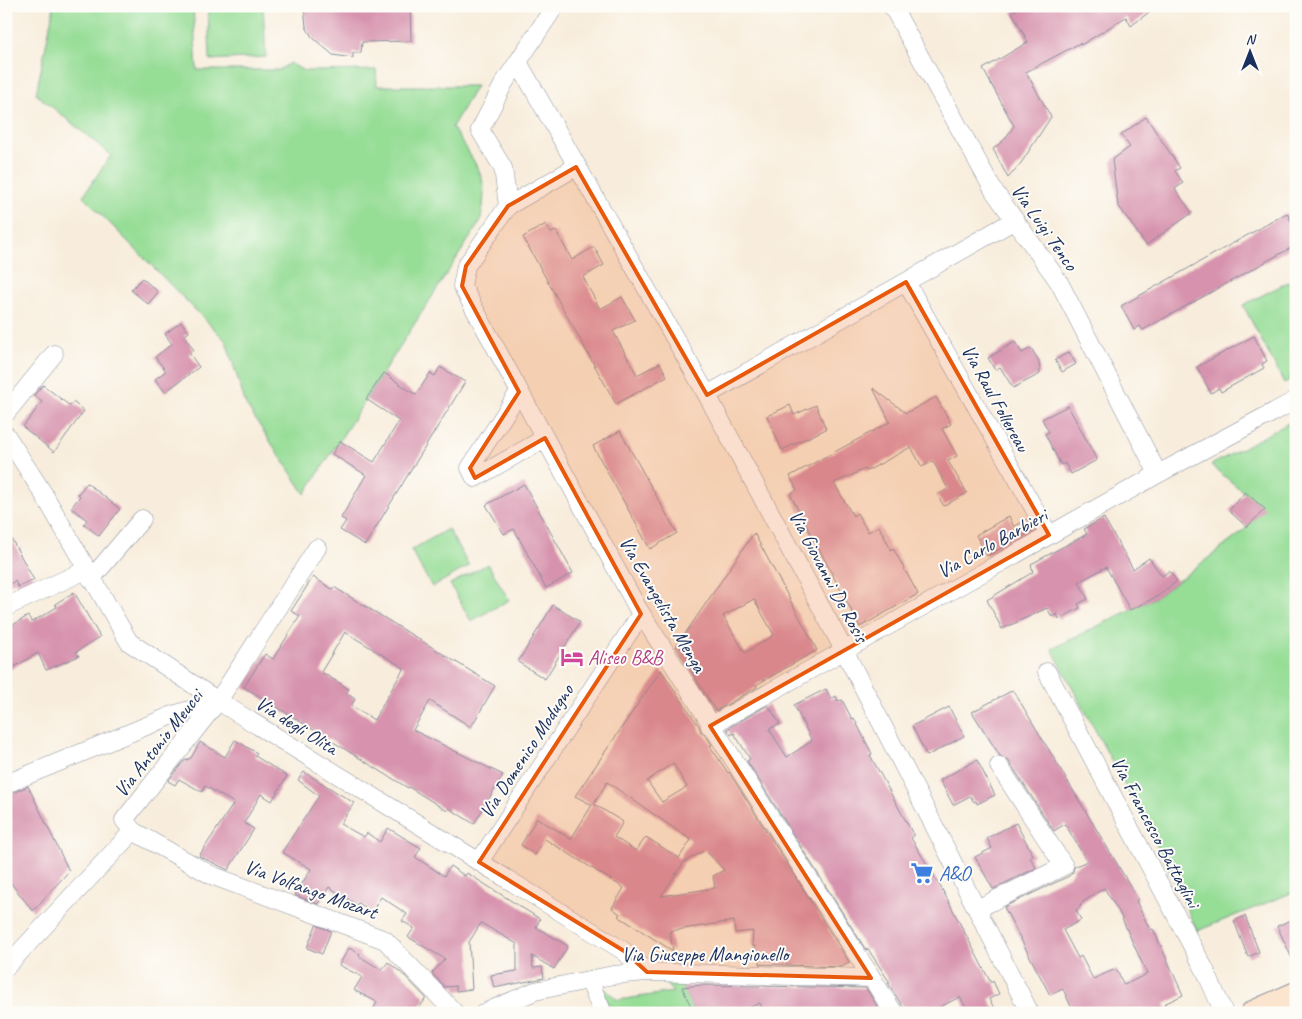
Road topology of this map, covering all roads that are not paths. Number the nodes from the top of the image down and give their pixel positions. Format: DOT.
graph roads {
  1 [pos="555,6"];
  2 [pos="892,6"];
  3 [pos="518,62"];
  4 [pos="576,167"];
  5 [pos="508,206"];
  6 [pos="1015,220"];
  7 [pos="906,282"];
  8 [pos="54,354"];
  9 [pos="519,392"];
  10 [pos="708,395"];
  11 [pos="1296,400"];
  12 [pos="6,413"];
  13 [pos="6,435"];
  14 [pos="545,438"];
  15 [pos="1158,474"];
  16 [pos="142,519"];
  17 [pos="1049,536"];
  18 [pos="317,548"];
  19 [pos="89,574"];
  20 [pos="6,607"];
  21 [pos="641,614"];
  22 [pos="844,650"];
  23 [pos="1046,672"];
  24 [pos="218,702"];
  25 [pos="710,726"];
  26 [pos="999,766"];
  27 [pos="6,784"];
  28 [pos="134,831"];
  29 [pos="479,862"];
  30 [pos="977,910"];
  31 [pos="6,967"];
  32 [pos="647,972"];
  33 [pos="871,978"];
  34 [pos="589,980"];
  35 [pos="1296,994"];
  36 [pos="455,1013"];
  37 [pos="484,1013"];
  38 [pos="603,1013"];
  39 [pos="894,1013"];
  40 [pos="1030,1013"];
  41 [pos="1224,1013"];
  42 [pos="1253,1013"];
  1 -- 3 [label="street"];
  2 -- 6 [label="street, Via Luigi Tenco"];
  3 -- 4 [label="street, Via Giovanni De Rosis"];
  3 -- 5 [label="street"];
  4 -- 5 [label="street"];
  4 -- 10 [label="street, Via Giovanni De Rosis"];
  5 -- 9 [label="street, Via Evangelista Menga"];
  6 -- 7 [label="street"];
  6 -- 15 [label="street, Via Luigi Tenco"];
  7 -- 10 [label="street"];
  7 -- 17 [label="street, Via Raul Follereau"];
  8 -- 12 [label="street"];
  9 -- 14 [label="street, Via Evangelista Menga"];
  9 -- 14 [label="street"];
  10 -- 22 [label="street, Via Giovanni De Rosis"];
  11 -- 15 [label="street, Via Carlo Barbieri"];
  13 -- 19 [label="street, Via degli Olita"];
  14 -- 21 [label="street, Via Evangelista Menga"];
  15 -- 17 [label="street, Via Carlo Barbieri"];
  16 -- 19 [label="street"];
  17 -- 22 [label="street, Via Carlo Barbieri"];
  18 -- 24 [label="street, Via Antonio Meucci"];
  19 -- 20 [label="street"];
  19 -- 24 [label="street, Via degli Olita"];
  21 -- 25 [label="street, Via Evangelista Menga"];
  21 -- 29 [label="street, Via Domenico Modugno"];
  22 -- 25 [label="street, Via Carlo Barbieri"];
  22 -- 30 [label="street, Via Giovanni De Rosis"];
  23 -- 41 [label="street, Via Francesco Battaglini"];
  24 -- 27 [label="street"];
  24 -- 28 [label="street, Via Antonio Meucci"];
  24 -- 29 [label="street, Via degli Olita"];
  25 -- 33 [label="street, Via Evangelista Menga"];
  26 -- 30 [label="street"];
  28 -- 31 [label="street, Via Antonio Meucci"];
  28 -- 36 [label="street, Via Volfango Mozart"];
  29 -- 32 [label="street, Via degli Olita"];
  30 -- 40 [label="street, Via Giovanni De Rosis"];
  32 -- 33 [label="street, Via Giuseppe Mangionello"];
  32 -- 34 [label="street, Via Giuseppe Mangionello"];
  33 -- 39 [label="street, Via Evangelista Menga"];
  34 -- 37 [label="street, Via Giuseppe Mangionello"];
  34 -- 38 [label="street"];
  35 -- 42 [label="main road"];
}
